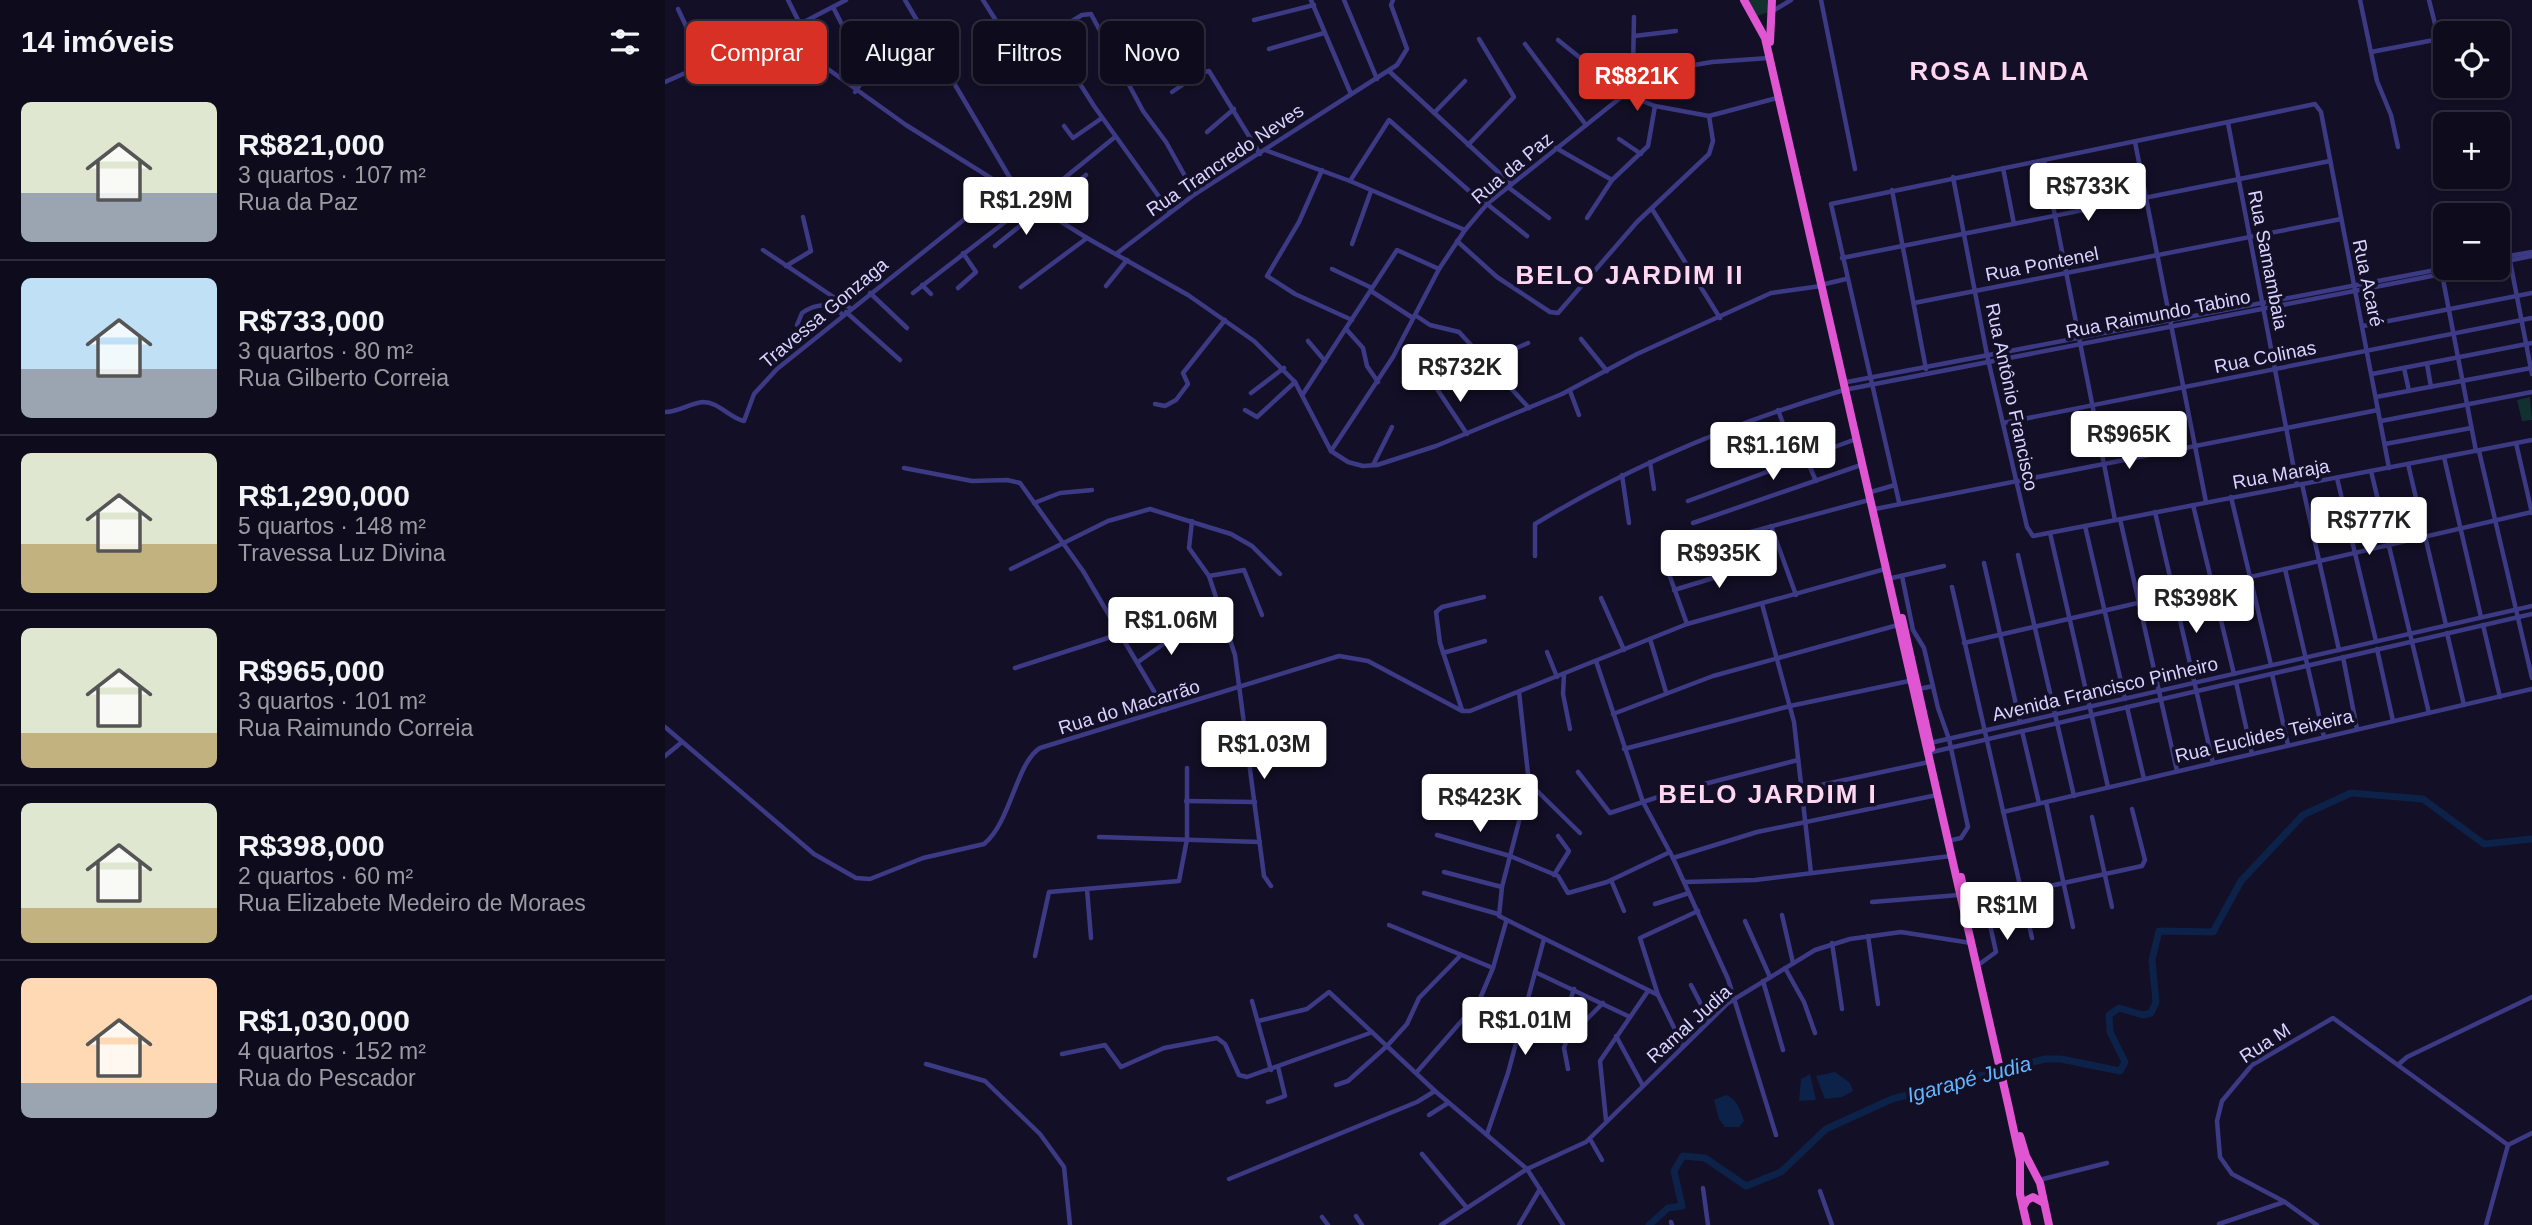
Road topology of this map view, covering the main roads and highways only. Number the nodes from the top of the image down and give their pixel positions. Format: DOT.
graph roads {
  1 [pos="1744,0"];
  2 [pos="1772,0"];
  3 [pos="1771,12"];
  4 [pos="1754,17"];
  5 [pos="1823,285"];
  6 [pos="1847,387"];
  7 [pos="1870,496"];
  8 [pos="1910,664"];
  9 [pos="1921,716"];
  10 [pos="1997,1050"];
  11 [pos="2010,1104"];
  12 [pos="2044,1203"];
  13 [pos="2023,1207"];
  14 [pos="2027,1225"];
  15 [pos="2049,1225"];
  1 -- 4 [label="highway"];
  2 -- 3 [label="highway"];
  3 -- 4 [label="highway"];
  3 -- 5 [label="highway"];
  4 -- 5 [label="highway"];
  5 -- 6 [label="highway"];
  6 -- 7 [label="highway"];
  6 -- 7 [label="highway"];
  7 -- 8 [label="highway"];
  7 -- 8 [label="highway"];
  8 -- 9 [label="highway"];
  8 -- 9 [label="highway"];
  9 -- 10 [label="highway"];
  9 -- 10 [label="highway"];
  10 -- 11 [label="highway"];
  11 -- 12 [label="highway"];
  11 -- 13 [label="highway"];
  12 -- 13 [label="highway"];
  12 -- 15 [label="highway"];
  13 -- 14 [label="highway"];
}
